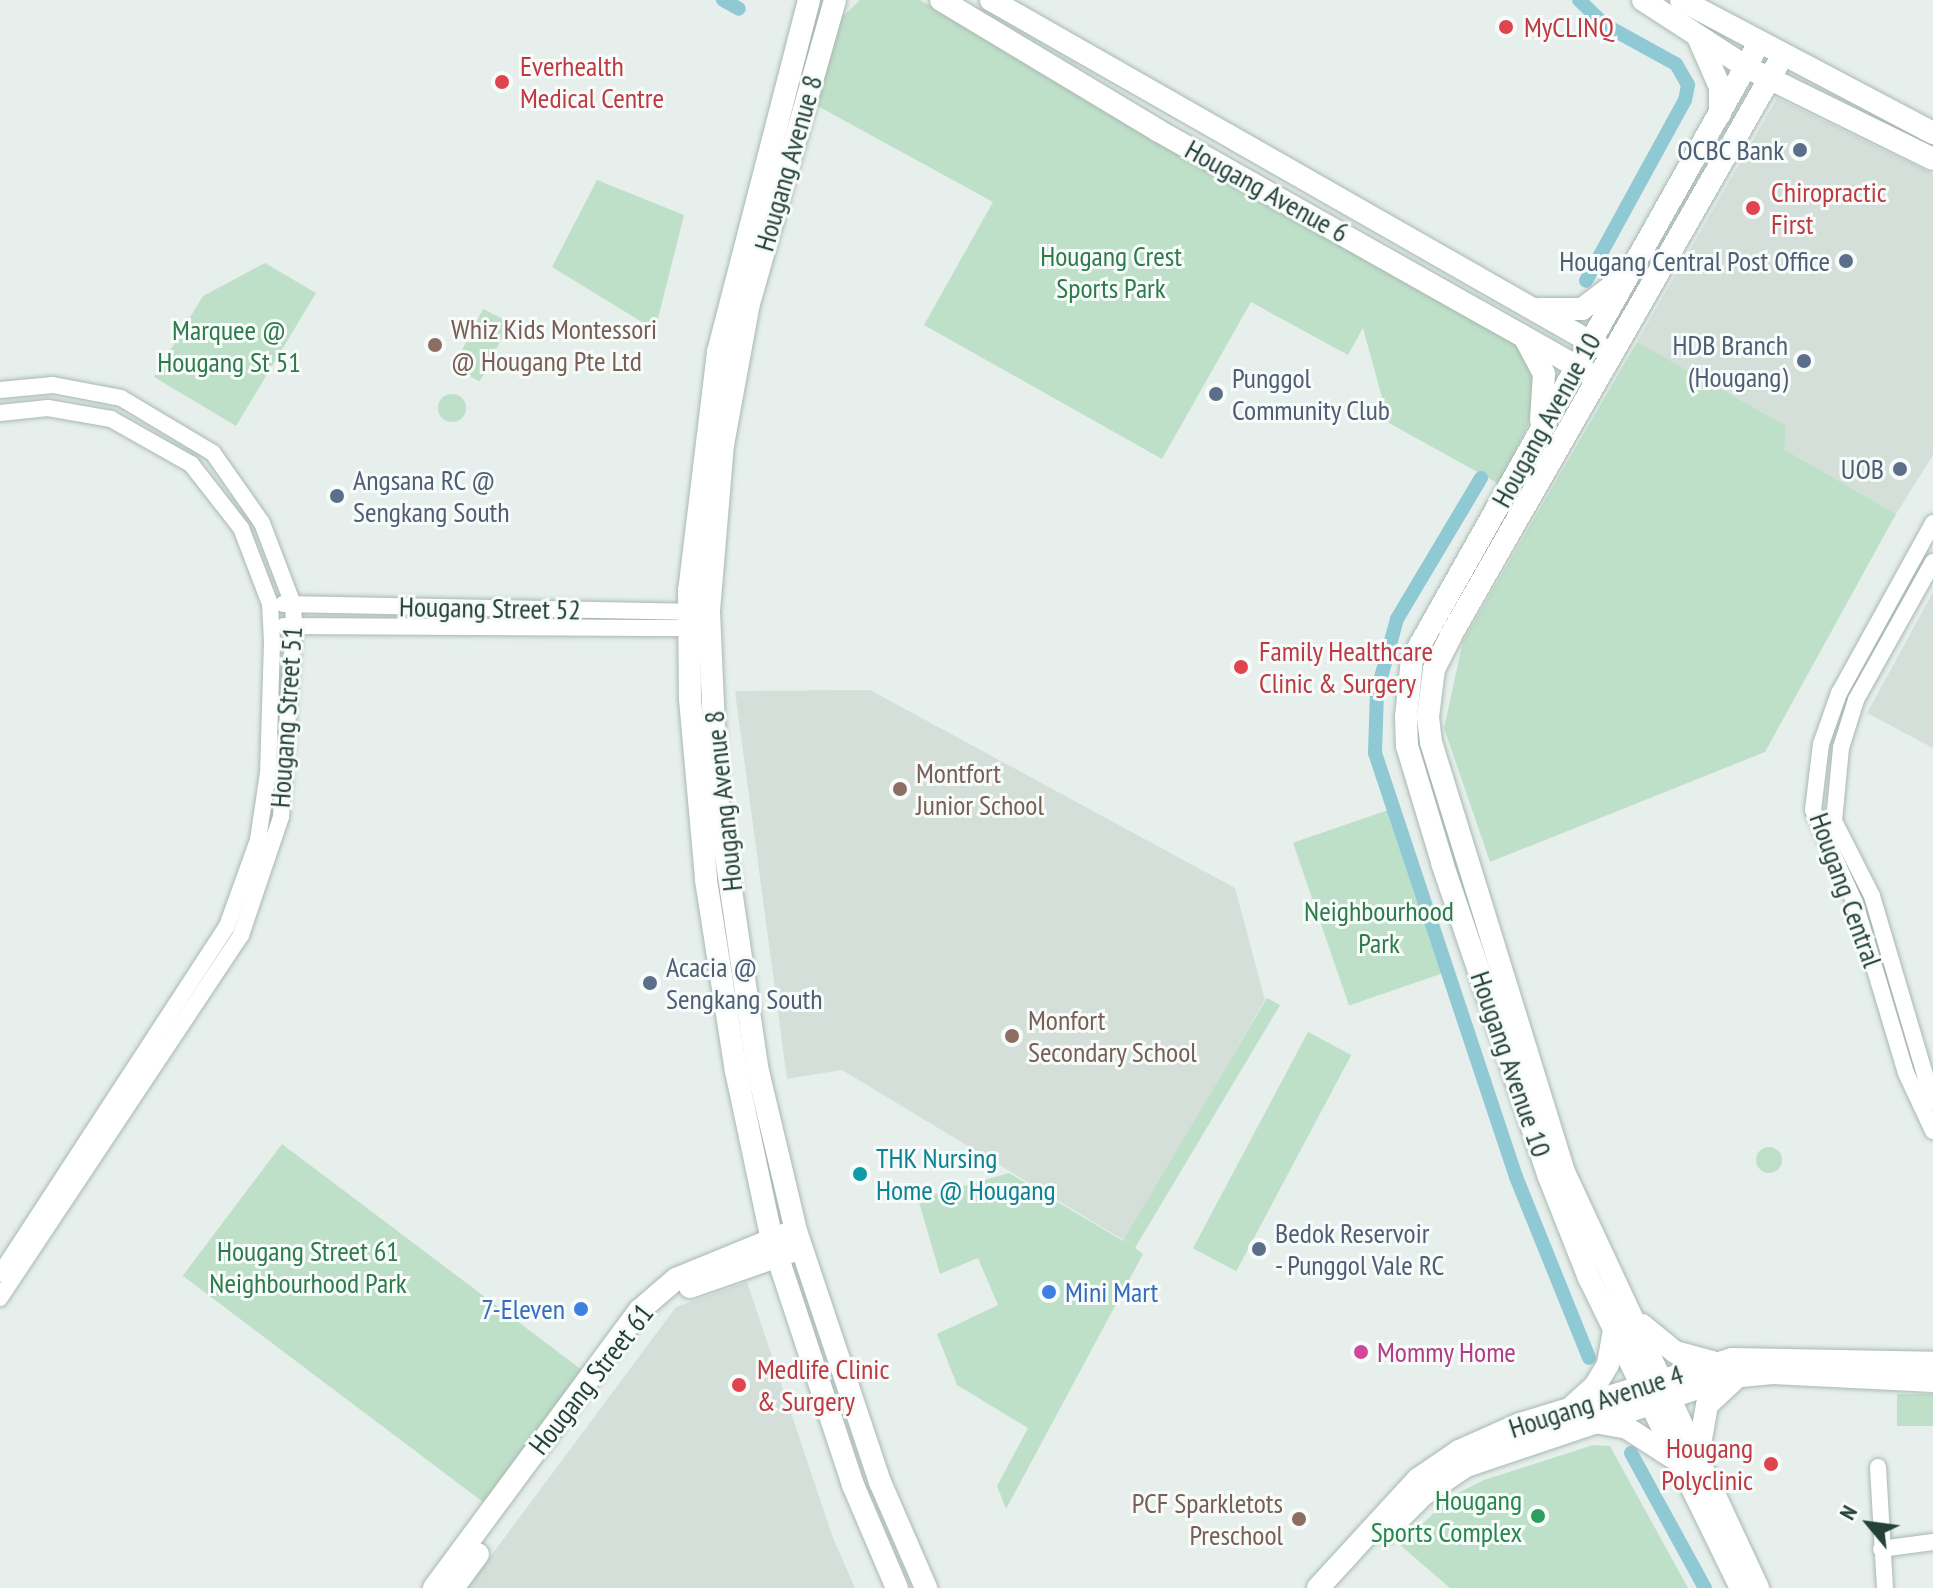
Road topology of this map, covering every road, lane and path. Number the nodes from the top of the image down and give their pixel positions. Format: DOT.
graph roads {
  1 [pos="835,0"];
  2 [pos="850,0"];
  3 [pos="941,0"];
  4 [pos="991,0"];
  5 [pos="1643,0"];
  6 [pos="1681,0"];
  7 [pos="807,2"];
  8 [pos="826,28"];
  9 [pos="1697,34"];
  10 [pos="1759,43"];
  11 [pos="1783,55"];
  12 [pos="1746,67"];
  13 [pos="1769,79"];
  14 [pos="1720,115"];
  15 [pos="1933,133"];
  16 [pos="1933,159"];
  17 [pos="1631,270"];
  18 [pos="1530,308"];
  19 [pos="1519,333"];
  20 [pos="1599,347"];
  21 [pos="1576,366"];
  22 [pos="1596,378"];
  23 [pos="0,390"];
  24 [pos="0,413"];
  25 [pos="1536,438"];
  26 [pos="1933,523"];
  27 [pos="1933,562"];
  28 [pos="270,604"];
  29 [pos="293,604"];
  30 [pos="699,620"];
  31 [pos="272,626"];
  32 [pos="294,626"];
  33 [pos="1933,1102"];
  34 [pos="1933,1131"];
  35 [pos="799,1239"];
  36 [pos="775,1248"];
  37 [pos="0,1274"];
  38 [pos="0,1298"];
  39 [pos="1634,1317"];
  40 [pos="1614,1329"];
  41 [pos="1714,1362"];
  42 [pos="1933,1363"];
  43 [pos="1741,1376"];
  44 [pos="1933,1381"];
  45 [pos="1656,1392"];
  46 [pos="1570,1408"];
  47 [pos="1598,1423"];
  48 [pos="1689,1458"];
  49 [pos="1878,1467"];
  50 [pos="1933,1542"];
  51 [pos="1881,1549"];
  52 [pos="434,1588"];
  53 [pos="453,1588"];
  54 [pos="897,1588"];
  55 [pos="926,1588"];
  56 [pos="1318,1588"];
  57 [pos="1339,1588"];
  58 [pos="1741,1588"];
  59 [pos="1758,1588"];
  60 [pos="1885,1588"];
  1 -- 8 [label="main road, Hougang Avenue 8"];
  2 -- 8 [label="main road"];
  3 -- 19 [label="main road, Hougang Avenue 6"];
  4 -- 18 [label="main road, Hougang Avenue 6"];
  5 -- 9 [label="main road"];
  6 -- 10 [label="main road"];
  7 -- 30 [label="main road, Hougang Avenue 8"];
  8 -- 30 [label="main road, Hougang Avenue 8"];
  9 -- 12 [label="main road"];
  9 -- 14 [label="main road"];
  10 -- 11 [label="main road"];
  10 -- 12 [label="main road, Hougang Avenue 10"];
  11 -- 13 [label="main road, Hougang Avenue 10"];
  11 -- 15 [label="main road"];
  12 -- 13 [label="main road"];
  12 -- 14 [label="main road, Hougang Avenue 10"];
  13 -- 16 [label="main road"];
  13 -- 20 [label="main road, Hougang Avenue 10"];
  14 -- 17 [label="main road, Hougang Avenue 10"];
  17 -- 18 [label="main road"];
  17 -- 20 [label="main road, Hougang Avenue 10"];
  18 -- 20 [label="main road, Hougang Avenue 6"];
  19 -- 21 [label="main road, Hougang Avenue 6"];
  19 -- 25 [label="main road"];
  20 -- 21 [label="main road, Hougang Avenue 10"];
  20 -- 22 [label="main road, Hougang Avenue 10"];
  21 -- 22 [label="main road, Hougang Avenue 6"];
  21 -- 25 [label="main road, Hougang Avenue 10"];
  22 -- 39 [label="main road, Hougang Avenue 10"];
  23 -- 29 [label="street, Hougang Street 51"];
  24 -- 28 [label="street, Hougang Street 51"];
  25 -- 40 [label="main road, Hougang Avenue 10"];
  26 -- 34 [label="street, Hougang Central"];
  27 -- 33 [label="street, Hougang Central"];
  28 -- 29 [label="street, Hougang Street 52"];
  28 -- 31 [label="street, Hougang Street 51"];
  29 -- 30 [label="street, Hougang Street 52"];
  29 -- 32 [label="street, Hougang Street 51"];
  30 -- 32 [label="street, Hougang Street 52"];
  30 -- 35 [label="main road, Hougang Avenue 8"];
  30 -- 36 [label="main road, Hougang Avenue 8"];
  31 -- 32 [label="street, Hougang Street 52"];
  31 -- 37 [label="street, Hougang Street 51"];
  32 -- 38 [label="street, Hougang Street 51"];
  35 -- 36 [label="main road, Hougang Street 61"];
  35 -- 55 [label="main road, Hougang Avenue 8"];
  36 -- 52 [label="main road, Hougang Street 61"];
  36 -- 53 [label="main road, Hougang Street 61"];
  36 -- 54 [label="main road, Hougang Avenue 8"];
  39 -- 41 [label="main road"];
  39 -- 45 [label="main road, Hougang Avenue 10"];
  40 -- 45 [label="main road, Hougang Avenue 10"];
  40 -- 46 [label="main road"];
  41 -- 42 [label="main road, Hougang Avenue 4"];
  41 -- 45 [label="main road, Hougang Avenue 4"];
  43 -- 44 [label="main road, Hougang Avenue 4"];
  43 -- 45 [label="main road, Hougang Avenue 4"];
  43 -- 48 [label="main road"];
  45 -- 46 [label="main road, Hougang Avenue 4"];
  45 -- 47 [label="main road, Hougang Avenue 4"];
  45 -- 48 [label="main road, Hougang Avenue 10"];
  46 -- 56 [label="main road, Hougang Avenue 4"];
  47 -- 48 [label="main road"];
  47 -- 57 [label="main road, Hougang Avenue 4"];
  48 -- 58 [label="main road, Hougang Avenue 10"];
  48 -- 59 [label="main road, Hougang Avenue 10"];
  49 -- 51 [label="street"];
  50 -- 51 [label="street"];
  51 -- 60 [label="street"];
}
